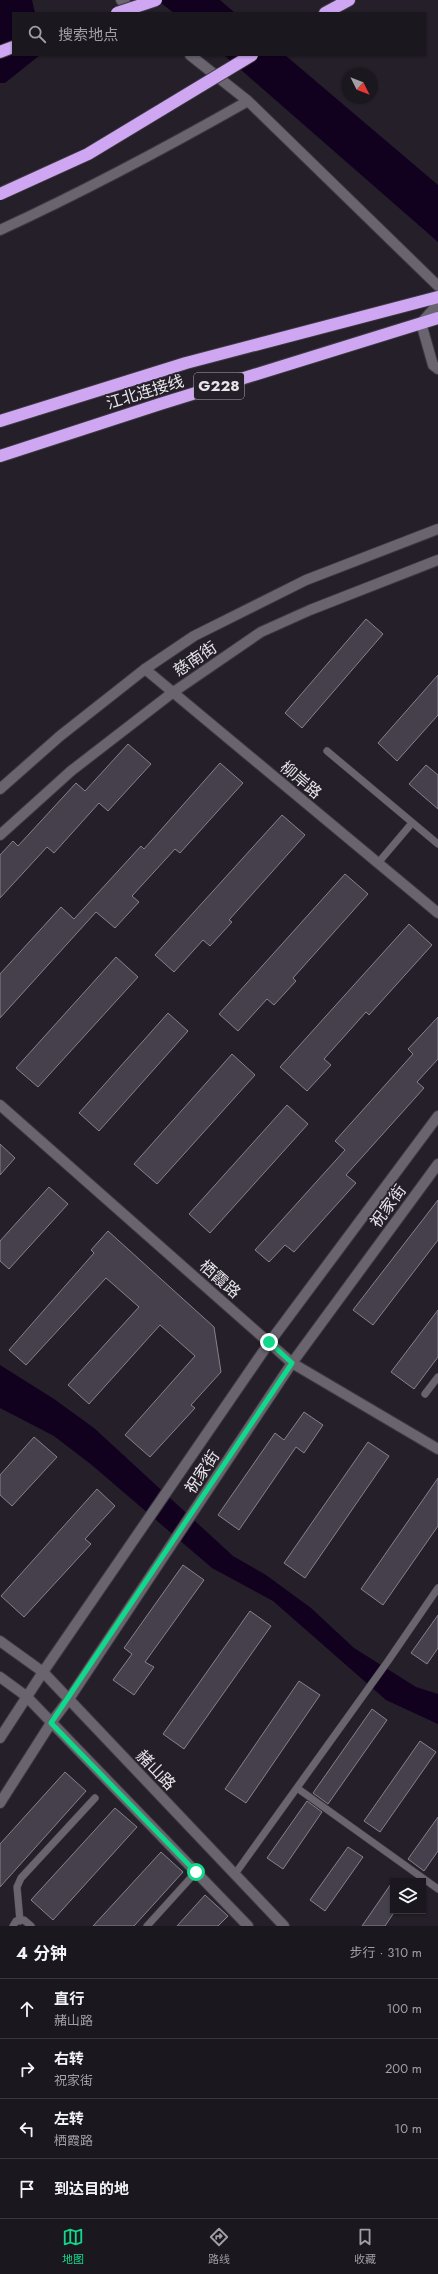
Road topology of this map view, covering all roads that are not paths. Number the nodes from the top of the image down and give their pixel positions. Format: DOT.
graph roads {
  1 [pos="121,0"];
  2 [pos="156,0"];
  3 [pos="349,0"];
  4 [pos="120,12"];
  5 [pos="136,12"];
  6 [pos="327,12"];
  7 [pos="12,47"];
  8 [pos="0,52"];
  9 [pos="191,56"];
  10 [pos="250,56"];
  11 [pos="248,101"];
  12 [pos="0,194"];
  13 [pos="0,230"];
  14 [pos="438,286"];
  15 [pos="438,297"];
  16 [pos="438,304"];
  17 [pos="438,318"];
  18 [pos="421,323"];
  19 [pos="438,369"];
  20 [pos="0,421"];
  21 [pos="0,456"];
  22 [pos="438,529"];
  23 [pos="438,560"];
  24 [pos="145,669"];
  25 [pos="172,693"];
  26 [pos="327,751"];
  27 [pos="0,789"];
  28 [pos="412,823"];
  29 [pos="0,835"];
  30 [pos="438,844"];
  31 [pos="378,863"];
  32 [pos="438,913"];
  33 [pos="0,1105"];
  34 [pos="438,1116"];
  35 [pos="438,1164"];
  36 [pos="269,1342"];
  37 [pos="292,1363"];
  38 [pos="438,1377"];
  39 [pos="425,1394"];
  40 [pos="438,1449"];
  41 [pos="438,1588"];
  42 [pos="0,1641"];
  43 [pos="43,1672"];
  44 [pos="0,1677"];
  45 [pos="26,1696"];
  46 [pos="69,1699"];
  47 [pos="51,1723"];
  48 [pos="0,1738"];
  49 [pos="297,1788"];
  50 [pos="95,1798"];
  51 [pos="0,1802"];
  52 [pos="196,1872"];
  53 [pos="235,1874"];
  54 [pos="438,1889"];
  55 [pos="20,1921"];
  56 [pos="13,1926"];
  57 [pos="31,1926"];
  58 [pos="147,1926"];
  59 [pos="248,1926"];
  60 [pos="284,1926"];
  1 -- 5 [label="street"];
  2 -- 4 [label="highway, bridge"];
  3 -- 6 [label="highway"];
  7 -- 8 [label="highway"];
  9 -- 11 [label="street"];
  10 -- 12 [label="highway, bridge"];
  11 -- 13 [label="street"];
  11 -- 14 [label="street"];
  15 -- 20 [label="highway, 江北连接线 / G228"];
  16 -- 18 [label="street"];
  17 -- 18 [label="highway, 江北连接线 / G228"];
  18 -- 19 [label="street"];
  18 -- 21 [label="highway, 江北连接线 / G228"];
  22 -- 24 [label="street, 慈南街"];
  23 -- 25 [label="street, 慈南街"];
  24 -- 25 [label="street, 柳岸路"];
  24 -- 27 [label="street, 慈南街"];
  25 -- 29 [label="street, 慈南街"];
  25 -- 31 [label="street, 柳岸路"];
  26 -- 28 [label="lane"];
  28 -- 30 [label="lane"];
  28 -- 31 [label="lane"];
  31 -- 32 [label="street, 柳岸路"];
  33 -- 36 [label="street, 栖霞路"];
  34 -- 36 [label="street, 祝家街"];
  35 -- 37 [label="street, 祝家街"];
  36 -- 37 [label="street, 栖霞路"];
  36 -- 43 [label="street, 祝家街"];
  37 -- 40 [label="street, 栖霞路"];
  37 -- 46 [label="street, 祝家街"];
  38 -- 39 [label="lane"];
  41 -- 49 [label="lane"];
  42 -- 43 [label="street, 赭山路"];
  43 -- 45 [label="street, 祝家街"];
  43 -- 46 [label="street, 赭山路"];
  44 -- 45 [label="street"];
  45 -- 47 [label="street"];
  45 -- 48 [label="street, 祝家街"];
  46 -- 47 [label="street, 祝家街"];
  46 -- 53 [label="street, 赭山路"];
  47 -- 51 [label="street, 祝家街"];
  47 -- 52 [label="street"];
  49 -- 53 [label="lane"];
  49 -- 54 [label="lane"];
  50 -- 55 [label="lane"];
  52 -- 58 [label="lane"];
  52 -- 59 [label="street"];
  53 -- 60 [label="street, 赭山路"];
  55 -- 56 [label="lane"];
  55 -- 57 [label="lane"];
}
